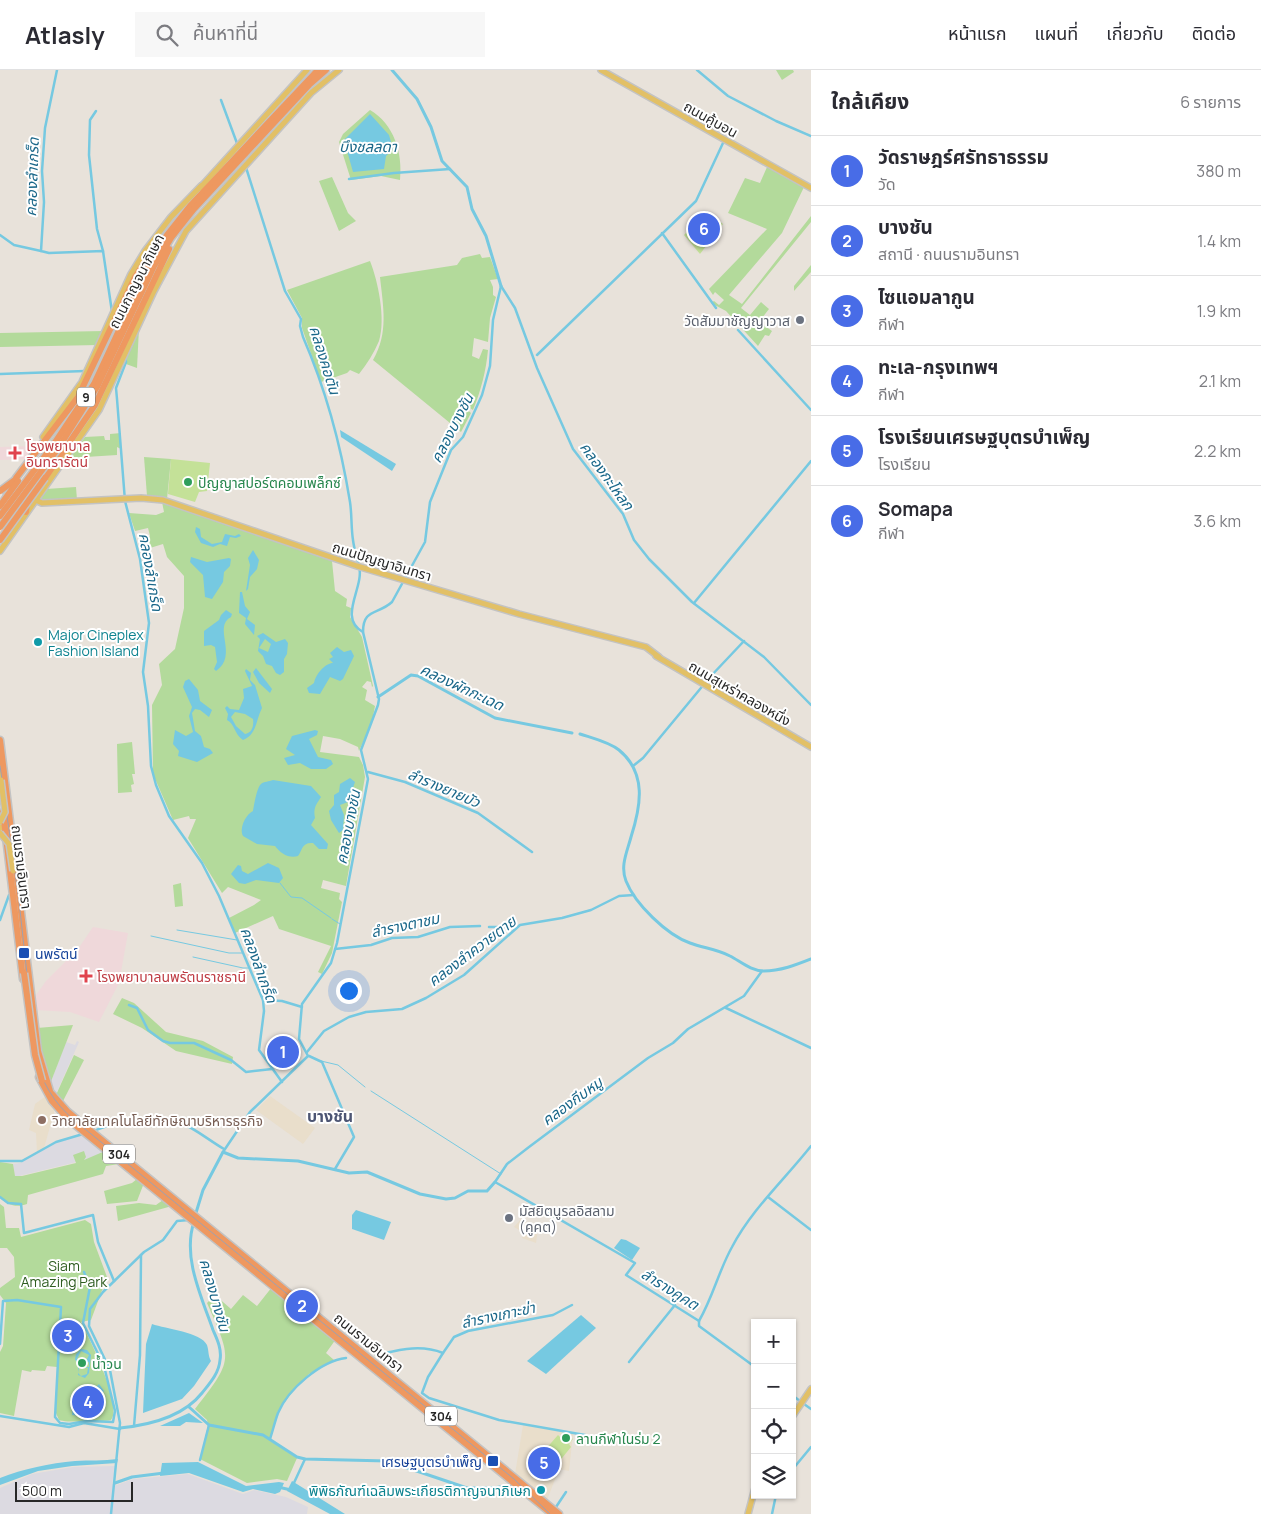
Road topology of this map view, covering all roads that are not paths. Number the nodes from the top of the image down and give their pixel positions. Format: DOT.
graph roads {
  1 [pos="308,70"];
  2 [pos="318,70"];
  3 [pos="326,70"];
  4 [pos="339,70"];
  5 [pos="601,70"];
  6 [pos="607,70"];
  7 [pos="246,149"];
  8 [pos="239,157"];
  9 [pos="811,187"];
  10 [pos="177,221"];
  11 [pos="177,230"];
  12 [pos="119,308"];
  13 [pos="126,320"];
  14 [pos="130,338"];
  15 [pos="66,414"];
  16 [pos="43,441"];
  17 [pos="56,446"];
  18 [pos="17,480"];
  19 [pos="42,488"];
  20 [pos="0,492"];
  21 [pos="9,492"];
  22 [pos="22,493"];
  23 [pos="37,500"];
  24 [pos="85,502"];
  25 [pos="0,506"];
  26 [pos="24,512"];
  27 [pos="0,516"];
  28 [pos="0,524"];
  29 [pos="16,525"];
  30 [pos="8,538"];
  31 [pos="0,540"];
  32 [pos="0,545"];
  33 [pos="0,551"];
  34 [pos="646,649"];
  35 [pos="0,743"];
  36 [pos="811,747"];
  37 [pos="0,768"];
  38 [pos="1,780"];
  39 [pos="0,791"];
  40 [pos="2,804"];
  41 [pos="0,818"];
  42 [pos="3,828"];
  43 [pos="9,848"];
  44 [pos="22,927"];
  45 [pos="22,946"];
  46 [pos="29,1004"];
  47 [pos="33,1034"];
  48 [pos="49,1092"];
  49 [pos="321,1322"];
  50 [pos="811,1389"];
  51 [pos="796,1411"];
  52 [pos="752,1499"];
  53 [pos="555,1512"];
  54 [pos="748,1514"];
  1 -- 12 [label="main road"];
  2 -- 7 [label="highway, ถนนกาญจนาภิเษก / 9"];
  3 -- 7 [label="highway, ถนนกาญจนาภิเษก / 9"];
  4 -- 14 [label="main road"];
  5 -- 9 [label="main road, ถนนคู้บอน"];
  6 -- 9 [label="main road, ถนนคู้บอน"];
  7 -- 8 [label="highway, ถนนกาญจนาภิเษก / 9"];
  8 -- 10 [label="highway, ถนนกาญจนาภิเษก / 9"];
  8 -- 11 [label="highway, ถนนกาญจนาภิเษก / 9"];
  10 -- 12 [label="highway"];
  10 -- 13 [label="highway, ถนนกาญจนาภิเษก / 9"];
  11 -- 13 [label="highway, ถนนกาญจนาภิเษก / 9"];
  11 -- 14 [label="highway"];
  12 -- 15 [label="highway"];
  12 -- 16 [label="main road"];
  13 -- 17 [label="highway, ถนนกาญจนาภิเษก / 9"];
  14 -- 19 [label="main road"];
  14 -- 26 [label="highway, bridge"];
  15 -- 16 [label="highway"];
  15 -- 18 [label="highway"];
  16 -- 18 [label="highway"];
  16 -- 20 [label="highway"];
  17 -- 27 [label="highway, ถนนกาญจนาภิเษก / 9, bridge"];
  17 -- 28 [label="highway, ถนนกาญจนาภิเษก / 9, bridge"];
  18 -- 20 [label="highway, bridge"];
  18 -- 25 [label="highway, bridge"];
  19 -- 22 [label="main road"];
  19 -- 23 [label="main road"];
  20 -- 21 [label="highway"];
  20 -- 22 [label="main road"];
  20 -- 26 [label="highway"];
  21 -- 22 [label="highway"];
  21 -- 26 [label="highway"];
  22 -- 23 [label="main road"];
  23 -- 24 [label="main road, ถนนปัญญาอินทรา"];
  23 -- 26 [label="main road"];
  24 -- 26 [label="main road, ถนนปัญญาอินทรา"];
  24 -- 34 [label="main road, ถนนปัญญาอินทรา"];
  26 -- 29 [label="main road"];
  26 -- 31 [label="highway, bridge"];
  26 -- 32 [label="highway, bridge"];
  28 -- 29 [label="main road"];
  28 -- 30 [label="main road"];
  29 -- 30 [label="main road"];
  30 -- 33 [label="main road"];
  34 -- 36 [label="main road, ถนนสุเหร่าคลองหนึ่ง"];
  35 -- 42 [label="highway, ถนนรามอินทรา / 304"];
  37 -- 38 [label="main road"];
  38 -- 42 [label="main road, bridge"];
  39 -- 40 [label="highway, ถนนรามอินทรา / 304"];
  40 -- 41 [label="main road"];
  40 -- 42 [label="highway, ถนนรามอินทรา / 304"];
  42 -- 43 [label="highway, ถนนรามอินทรา / 304"];
  42 -- 43 [label="main road"];
  42 -- 44 [label="main road, bridge"];
  43 -- 44 [label="highway, ถนนรามอินทรา / 304"];
  43 -- 45 [label="highway, ถนนรามอินทรา / 304"];
  44 -- 45 [label="highway, ถนนรามอินทรา / 304"];
  45 -- 46 [label="highway, ถนนรามอินทรา / 304"];
  45 -- 48 [label="highway, ถนนรามอินทรา / 304, bridge"];
  46 -- 47 [label="highway, ถนนรามอินทรา / 304"];
  46 -- 47 [label="highway, ถนนรามอินทรา / 304"];
  47 -- 48 [label="highway, ถนนรามอินทรา / 304"];
  48 -- 49 [label="highway, ถนนรามอินทรา / 304"];
  49 -- 53 [label="highway, ถนนรามอินทรา / 304"];
  49 -- 53 [label="highway, ถนนรามอินทรา / 304"];
  50 -- 51 [label="main road"];
  52 -- 54 [label="main road"];
}
